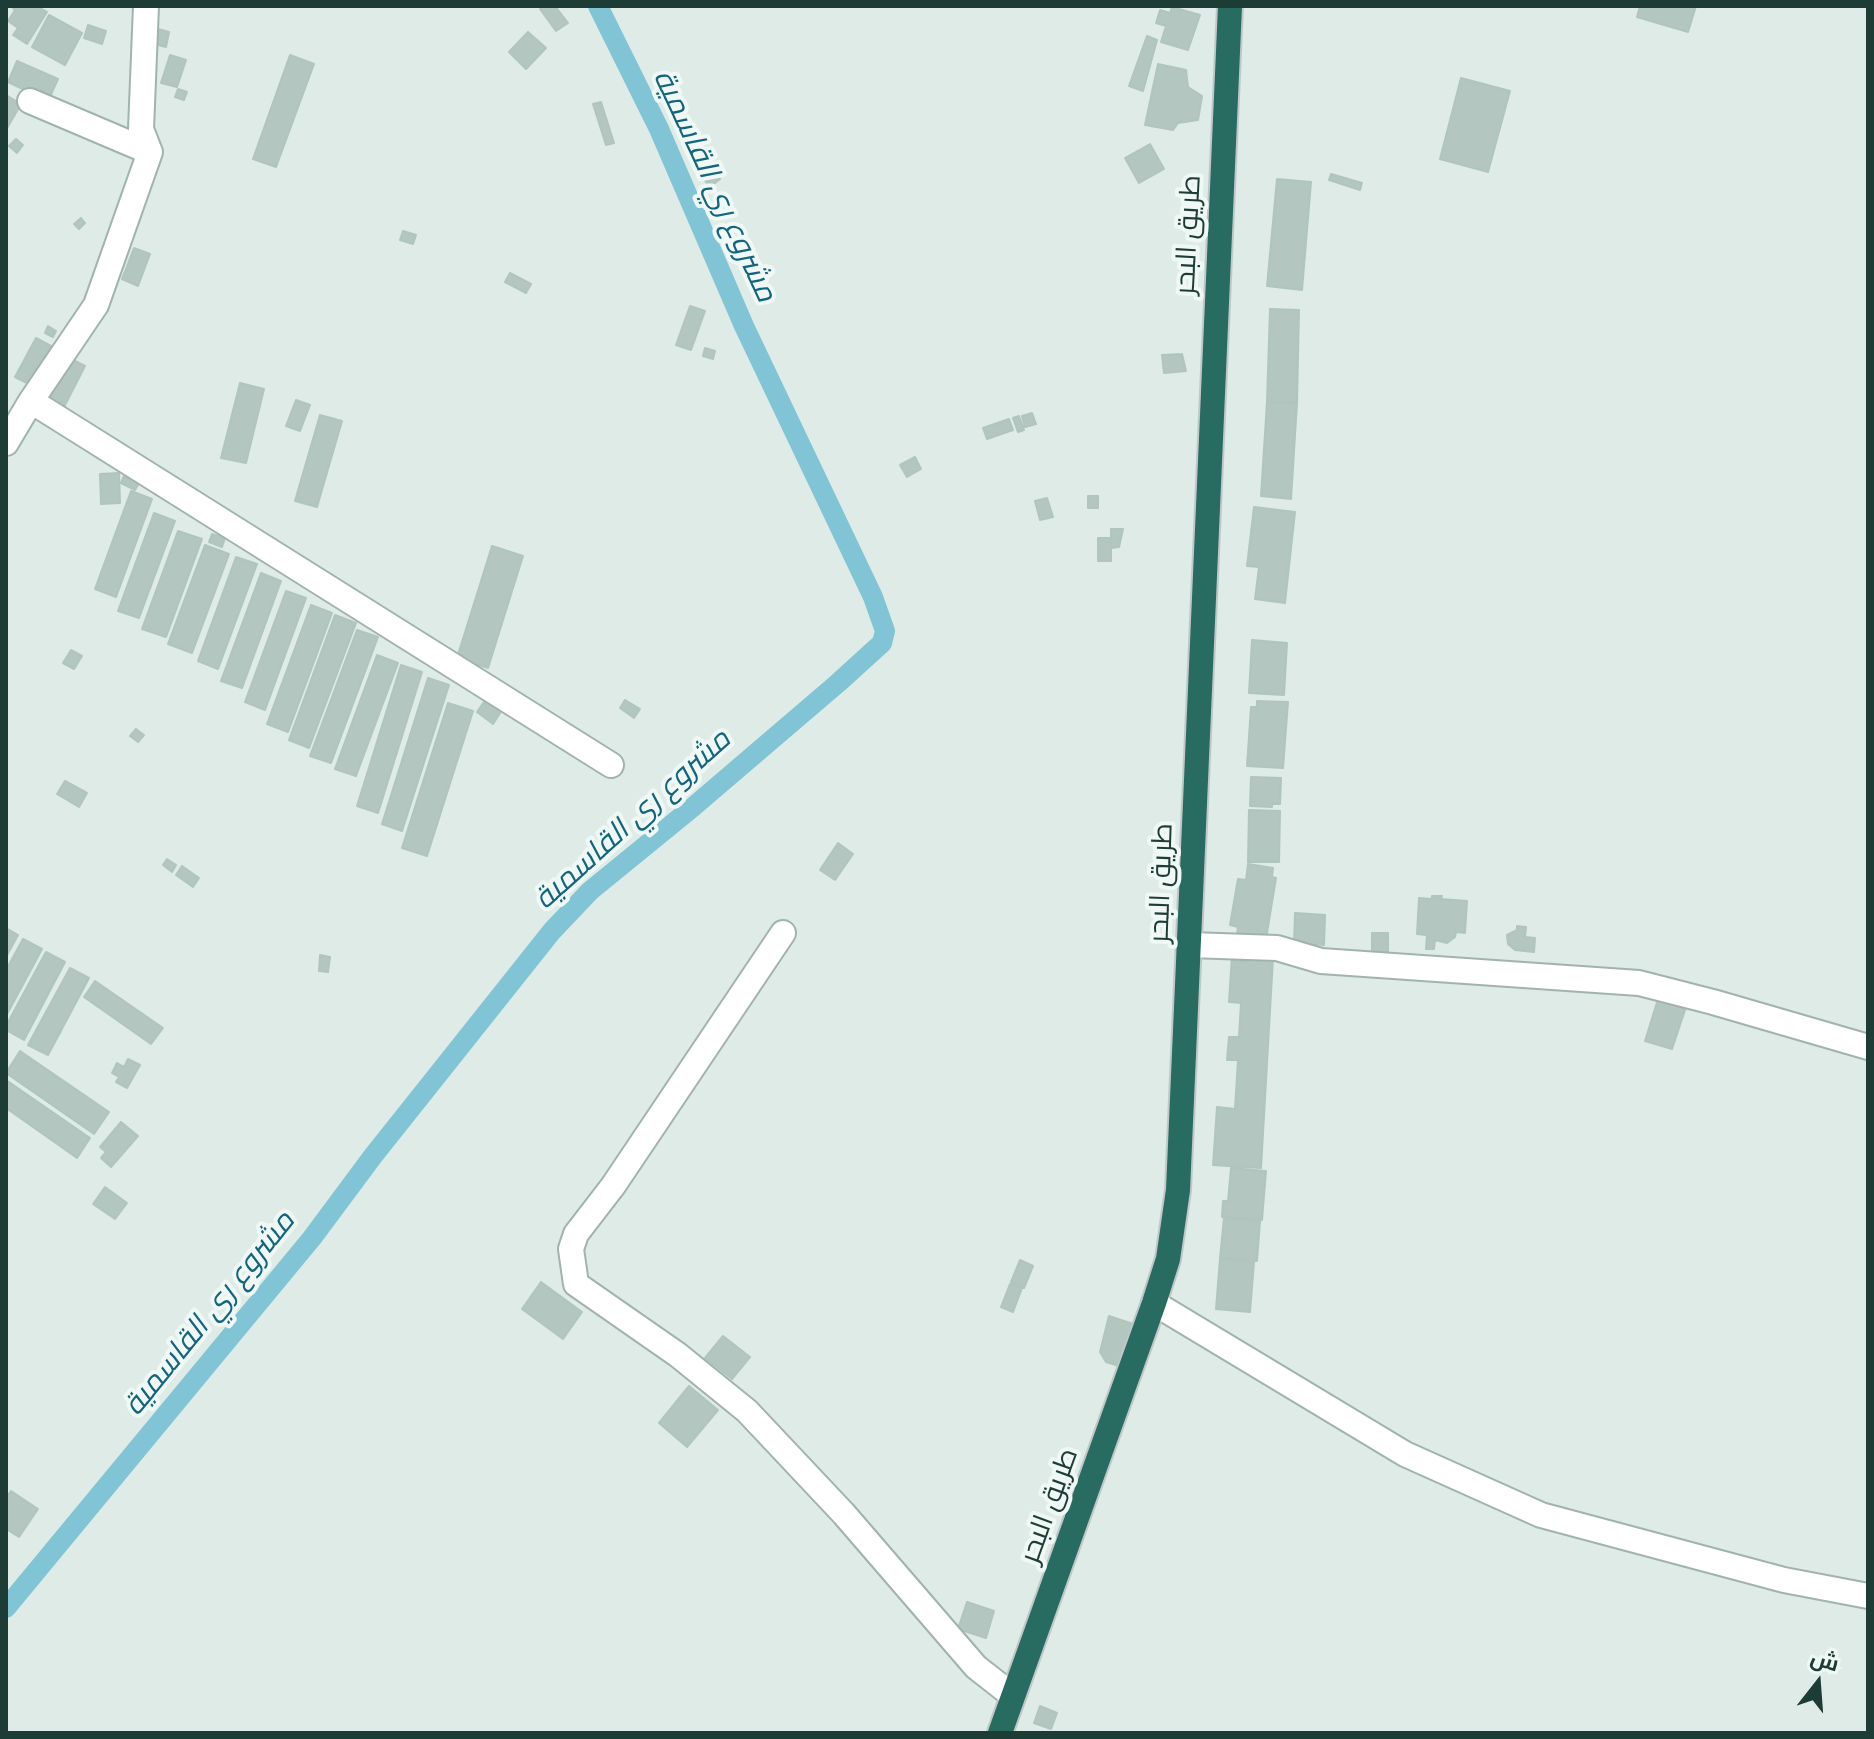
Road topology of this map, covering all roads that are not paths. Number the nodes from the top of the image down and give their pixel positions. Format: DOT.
graph roads {
  1 [pos="146,6"];
  2 [pos="1230,6"];
  3 [pos="30,101"];
  4 [pos="150,152"];
  5 [pos="31,401"];
  6 [pos="6,443"];
  7 [pos="611,765"];
  8 [pos="783,933"];
  9 [pos="1190,945"];
  10 [pos="1868,1047"];
  11 [pos="1154,1303"];
  12 [pos="1868,1596"];
  13 [pos="1013,1696"];
  14 [pos="1000,1733"];
  1 -- 4 [label="street"];
  2 -- 9 [label="highway, طريق البحر"];
  3 -- 4 [label="street"];
  4 -- 5 [label="street"];
  5 -- 6 [label="street"];
  5 -- 7 [label="street"];
  8 -- 13 [label="street"];
  9 -- 10 [label="street"];
  9 -- 11 [label="highway, طريق البحر"];
  11 -- 12 [label="street"];
  11 -- 13 [label="highway, طريق البحر"];
  13 -- 14 [label="highway, طريق البحر"];
}
